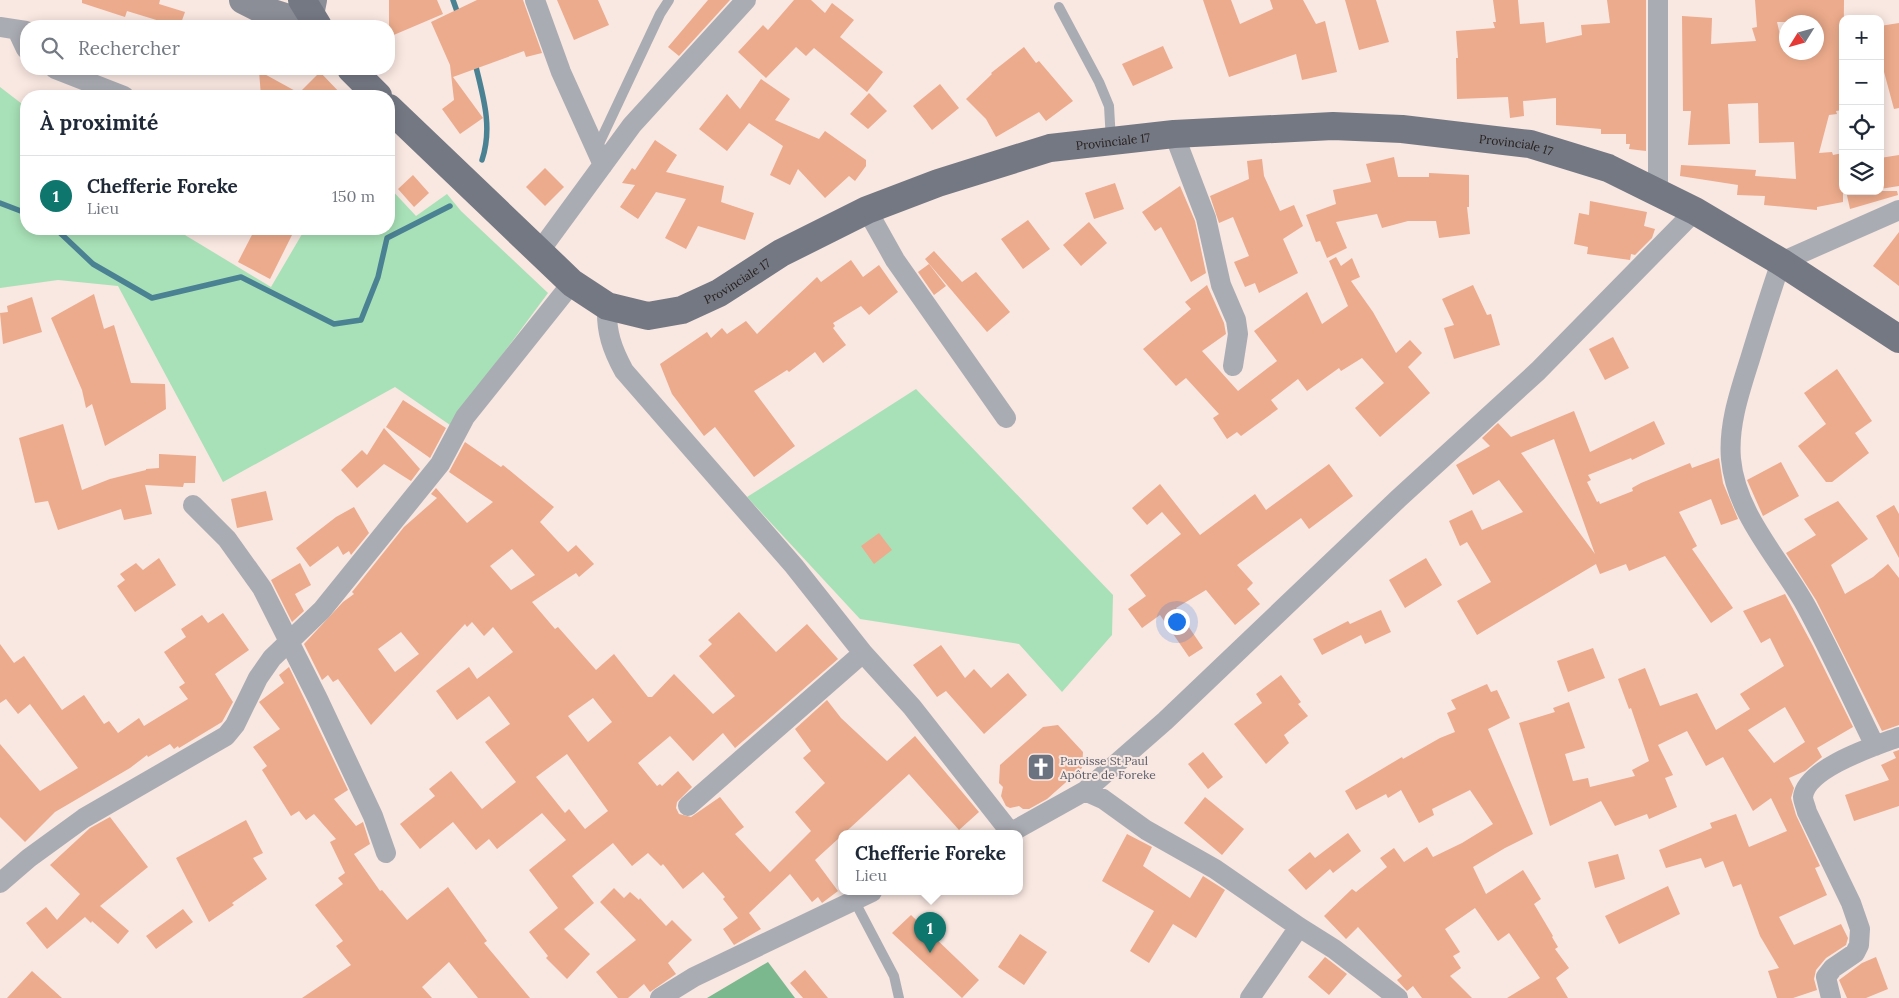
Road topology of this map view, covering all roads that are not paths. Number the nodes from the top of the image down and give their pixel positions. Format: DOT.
graph roads {
  1 [pos="242,0"];
  2 [pos="535,0"];
  3 [pos="669,0"];
  4 [pos="746,0"];
  5 [pos="1658,0"];
  6 [pos="1058,7"];
  7 [pos="304,15"];
  8 [pos="70,75"];
  9 [pos="356,75"];
  10 [pos="109,90"];
  11 [pos="372,90"];
  12 [pos="395,114"];
  13 [pos="1174,134"];
  14 [pos="1111,142"];
  15 [pos="600,158"];
  16 [pos="1658,192"];
  17 [pos="867,210"];
  18 [pos="1899,210"];
  19 [pos="1695,211"];
  20 [pos="539,252"];
  21 [pos="1781,262"];
  22 [pos="572,283"];
  23 [pos="607,306"];
  24 [pos="1899,339"];
  25 [pos="1233,366"];
  26 [pos="1006,418"];
  27 [pos="193,505"];
  28 [pos="289,643"];
  29 [pos="863,653"];
  30 [pos="1899,737"];
  31 [pos="1875,746"];
  32 [pos="1085,791"];
  33 [pos="688,806"];
  34 [pos="1007,830"];
  35 [pos="1017,830"];
  36 [pos="386,853"];
  37 [pos="0,883"];
  38 [pos="863,896"];
  39 [pos="1298,928"];
  40 [pos="660,998"];
  41 [pos="899,998"];
  42 [pos="1250,998"];
  43 [pos="1398,998"];
  44 [pos="1831,998"];
  1 -- 7 [label="street"];
  2 -- 15 [label="street"];
  3 -- 15 [label="lane"];
  4 -- 15 [label="street"];
  5 -- 16 [label="street"];
  6 -- 14 [label="lane"];
  8 -- 10 [label="street"];
  9 -- 11 [label="main road"];
  12 -- 20 [label="main road, Provinciale 17"];
  13 -- 14 [label="main road, Provinciale 17"];
  13 -- 16 [label="main road, Provinciale 17"];
  13 -- 25 [label="street"];
  14 -- 17 [label="main road, Provinciale 17"];
  15 -- 20 [label="street"];
  16 -- 19 [label="main road, Provinciale 17"];
  17 -- 23 [label="main road, Provinciale 17"];
  17 -- 26 [label="street"];
  18 -- 21 [label="street"];
  19 -- 21 [label="main road, Provinciale 17"];
  19 -- 32 [label="street"];
  20 -- 22 [label="main road, Provinciale 17"];
  21 -- 24 [label="main road, Provinciale 17"];
  21 -- 31 [label="street"];
  22 -- 23 [label="main road, Provinciale 17"];
  22 -- 28 [label="street"];
  23 -- 29 [label="street"];
  27 -- 28 [label="street"];
  28 -- 36 [label="street"];
  28 -- 37 [label="street"];
  29 -- 33 [label="street"];
  29 -- 34 [label="street"];
  30 -- 31 [label="street"];
  31 -- 44 [label="street"];
  32 -- 35 [label="street"];
  32 -- 39 [label="street"];
  38 -- 40 [label="street"];
  38 -- 41 [label="lane"];
  39 -- 42 [label="street"];
  39 -- 43 [label="street"];
}
